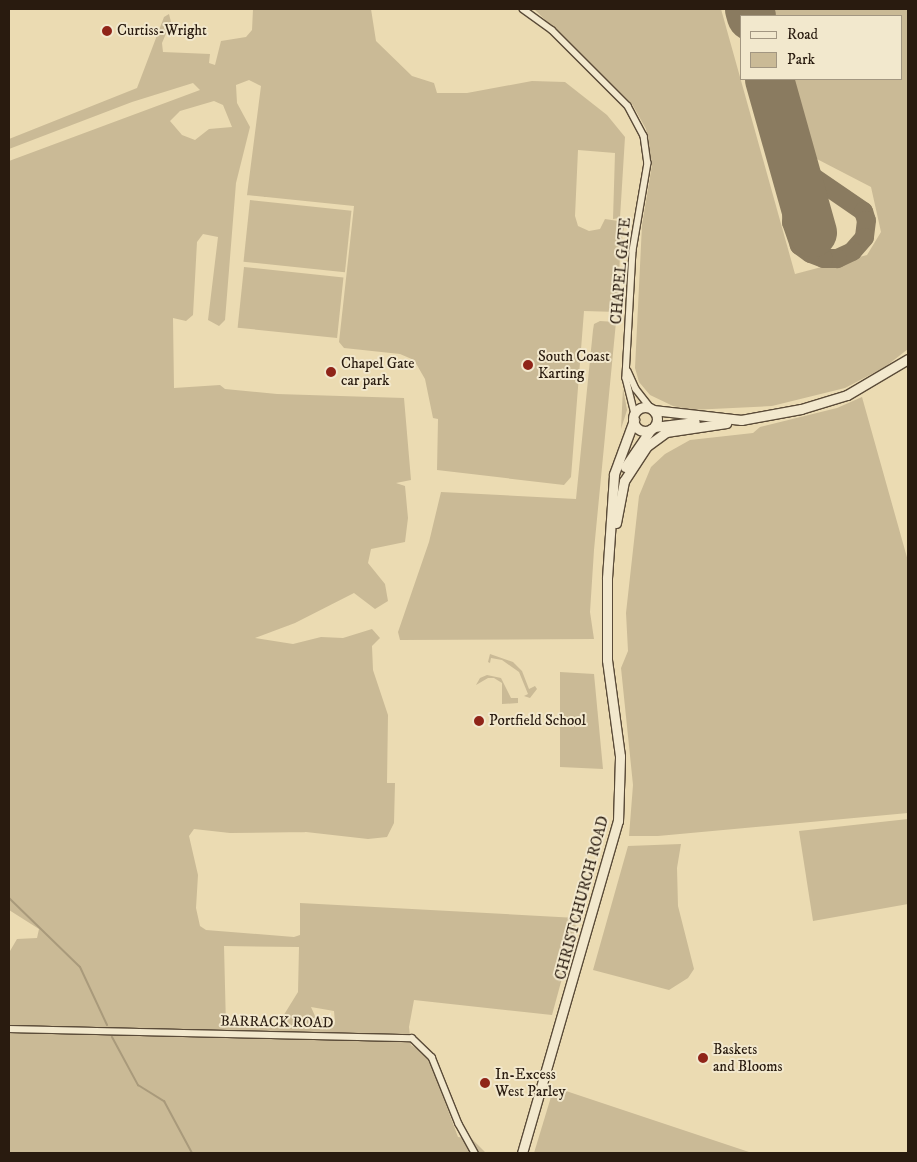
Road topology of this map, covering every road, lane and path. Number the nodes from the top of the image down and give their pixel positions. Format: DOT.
graph roads {
  1 [pos="523,9"];
  2 [pos="908,359"];
  3 [pos="627,366"];
  4 [pos="652,409"];
  5 [pos="634,417"];
  6 [pos="720,419"];
  7 [pos="741,420"];
  8 [pos="653,428"];
  9 [pos="611,523"];
  10 [pos="610,539"];
  11 [pos="9,1029"];
  12 [pos="475,1153"];
  13 [pos="522,1153"];
  1 -- 3 [label="street, CHAPEL GATE"];
  2 -- 7 [label="main road"];
  3 -- 4 [label="street, CHAPEL GATE"];
  3 -- 5 [label="street, CHAPEL GATE"];
  4 -- 5 [label="main road"];
  4 -- 6 [label="main road"];
  4 -- 8 [label="main road"];
  5 -- 8 [label="main road"];
  5 -- 9 [label="main road, CHRISTCHURCH ROAD"];
  6 -- 7 [label="main road"];
  6 -- 8 [label="main road"];
  7 -- 10 [label="main road"];
  8 -- 9 [label="main road, CHRISTCHURCH ROAD"];
  9 -- 10 [label="main road, CHRISTCHURCH ROAD"];
  10 -- 13 [label="main road, CHRISTCHURCH ROAD"];
  11 -- 12 [label="street, BARRACK ROAD"];
}
